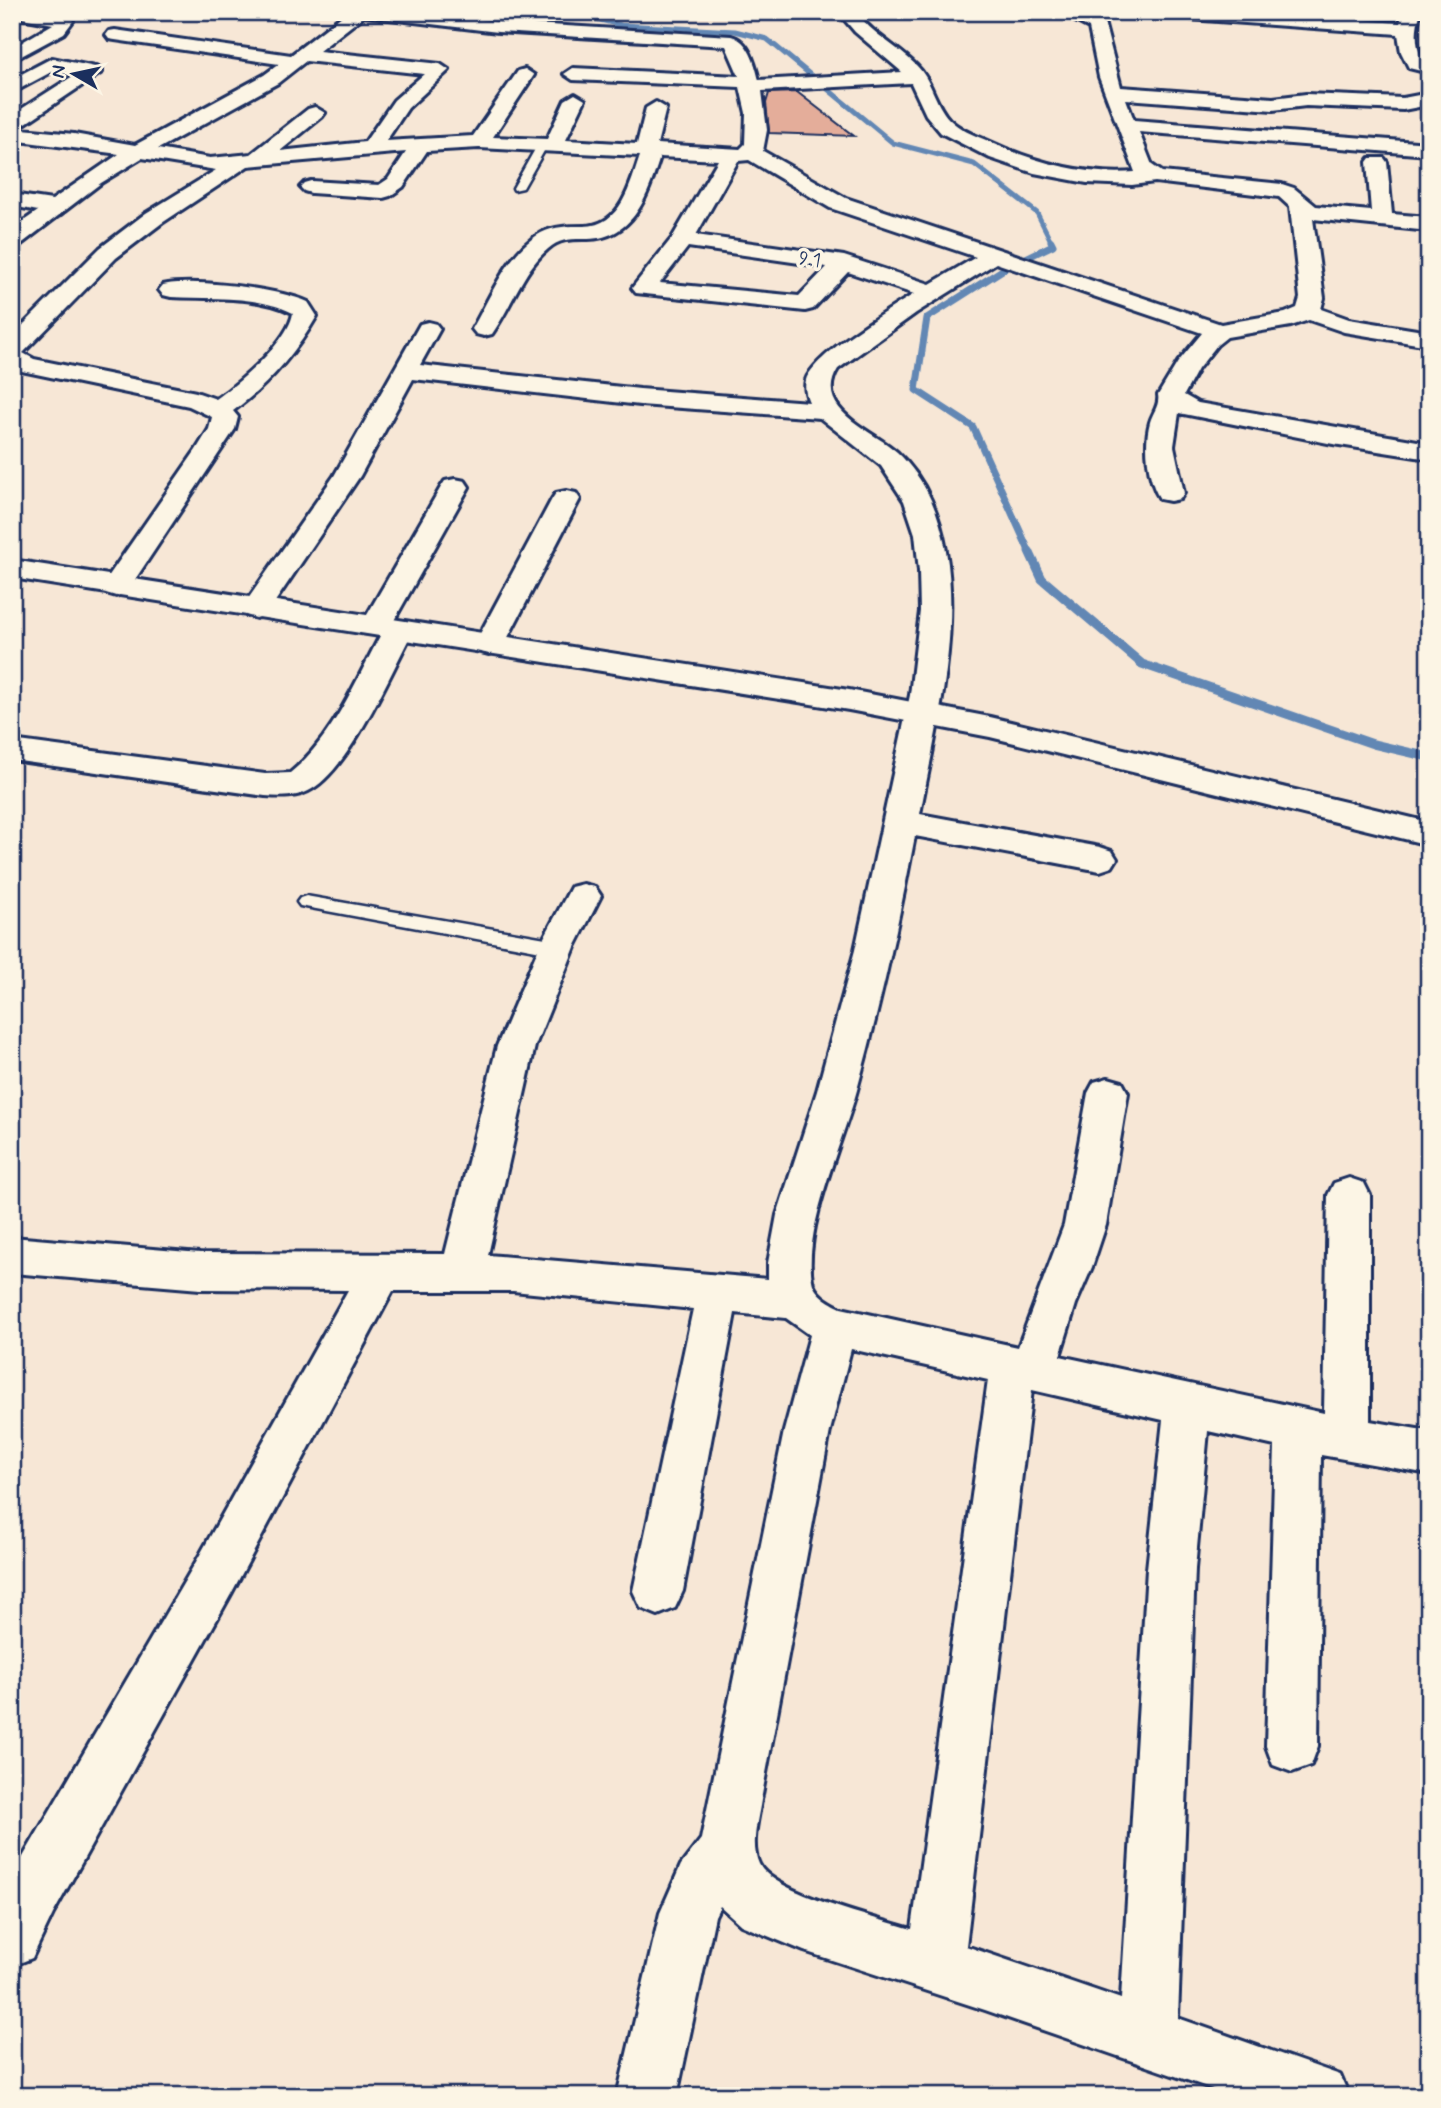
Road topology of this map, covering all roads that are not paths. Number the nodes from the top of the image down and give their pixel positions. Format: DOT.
graph roads {
  1 [pos="18,12"];
  2 [pos="358,12"];
  3 [pos="368,12"];
  4 [pos="847,12"];
  5 [pos="1066,12"];
  6 [pos="1162,12"];
  7 [pos="467,18"];
  8 [pos="573,21"];
  9 [pos="1409,21"];
  10 [pos="116,35"];
  11 [pos="12,56"];
  12 [pos="301,58"];
  13 [pos="1429,67"];
  14 [pos="573,74"];
  15 [pos="525,75"];
  16 [pos="917,77"];
  17 [pos="749,84"];
  18 [pos="12,87"];
  19 [pos="1114,92"];
  20 [pos="1429,99"];
  21 [pos="575,100"];
  22 [pos="656,108"];
  23 [pos="315,113"];
  24 [pos="12,121"];
  25 [pos="64,123"];
  26 [pos="1126,125"];
  27 [pos="12,134"];
  28 [pos="43,137"];
  29 [pos="479,142"];
  30 [pos="549,144"];
  31 [pos="420,145"];
  32 [pos="371,148"];
  33 [pos="650,149"];
  34 [pos="1429,149"];
  35 [pos="137,152"];
  36 [pos="741,154"];
  37 [pos="248,162"];
  38 [pos="1377,162"];
  39 [pos="1155,176"];
  40 [pos="311,187"];
  41 [pos="519,188"];
  42 [pos="12,200"];
  43 [pos="56,207"];
  44 [pos="1301,207"];
  45 [pos="1382,219"];
  46 [pos="1428,230"];
  47 [pos="12,240"];
  48 [pos="682,240"];
  49 [pos="997,256"];
  50 [pos="844,263"];
  51 [pos="171,290"];
  52 [pos="934,293"];
  53 [pos="1308,312"];
  54 [pos="428,329"];
  55 [pos="484,329"];
  56 [pos="1220,331"];
  57 [pos="1429,339"];
  58 [pos="13,351"];
  59 [pos="407,371"];
  60 [pos="1172,401"];
  61 [pos="219,409"];
  62 [pos="828,411"];
  63 [pos="1429,451"];
  64 [pos="455,487"];
  65 [pos="1170,493"];
  66 [pos="566,499"];
  67 [pos="12,569"];
  68 [pos="116,587"];
  69 [pos="256,609"];
  70 [pos="387,629"];
  71 [pos="489,645"];
  72 [pos="923,713"];
  73 [pos="12,750"];
  74 [pos="901,822"];
  75 [pos="1429,834"];
  76 [pos="1100,859"];
  77 [pos="583,896"];
  78 [pos="306,902"];
  79 [pos="557,947"];
  80 [pos="1108,1093"];
  81 [pos="1349,1195"];
  82 [pos="12,1255"];
  83 [pos="381,1272"];
  84 [pos="462,1273"];
  85 [pos="718,1291"];
  86 [pos="815,1313"];
  87 [pos="1023,1368"];
  88 [pos="1188,1405"];
  89 [pos="1298,1430"];
  90 [pos="1347,1439"];
  91 [pos="1429,1453"];
  92 [pos="658,1591"];
  93 [pos="1292,1746"];
  94 [pos="727,1850"];
  95 [pos="12,1938"];
  96 [pos="935,1965"];
  97 [pos="1149,2037"];
  98 [pos="647,2096"];
  99 [pos="1319,2096"];
  1 -- 11 [label="street"];
  2 -- 12 [label="street"];
  3 -- 7 [label="street"];
  4 -- 16 [label="street"];
  5 -- 19 [label="street"];
  6 -- 9 [label="street"];
  7 -- 8 [label="street"];
  8 -- 17 [label="street"];
  9 -- 13 [label="street"];
  10 -- 12 [label="street"];
  12 -- 32 [label="street"];
  12 -- 35 [label="street"];
  14 -- 17 [label="street"];
  15 -- 29 [label="street"];
  16 -- 17 [label="street"];
  16 -- 39 [label="street"];
  17 -- 36 [label="street"];
  18 -- 24 [label="street"];
  19 -- 20 [label="street"];
  19 -- 26 [label="street"];
  21 -- 30 [label="street"];
  22 -- 33 [label="street"];
  23 -- 37 [label="street"];
  25 -- 28 [label="street"];
  26 -- 34 [label="street"];
  26 -- 39 [label="street"];
  27 -- 28 [label="street"];
  28 -- 35 [label="street"];
  29 -- 30 [label="street"];
  29 -- 31 [label="street"];
  30 -- 33 [label="street"];
  30 -- 41 [label="lane"];
  31 -- 32 [label="street"];
  31 -- 40 [label="street"];
  32 -- 37 [label="street"];
  33 -- 36 [label="street"];
  33 -- 55 [label="street"];
  35 -- 37 [label="street"];
  35 -- 43 [label="street"];
  36 -- 48 [label="street"];
  36 -- 49 [label="street"];
  37 -- 58 [label="street"];
  38 -- 45 [label="street"];
  39 -- 44 [label="street"];
  42 -- 43 [label="street"];
  43 -- 47 [label="street"];
  44 -- 45 [label="street"];
  44 -- 53 [label="street"];
  45 -- 46 [label="street"];
  48 -- 50 [label="street, 9.1"];
  48 -- 50 [label="street"];
  49 -- 52 [label="street"];
  49 -- 56 [label="street"];
  50 -- 52 [label="street, 9.1"];
  51 -- 61 [label="street"];
  52 -- 62 [label="street"];
  53 -- 56 [label="street"];
  53 -- 57 [label="street"];
  54 -- 59 [label="street"];
  56 -- 60 [label="street"];
  58 -- 61 [label="street"];
  59 -- 62 [label="street"];
  59 -- 69 [label="street"];
  60 -- 63 [label="street"];
  60 -- 65 [label="street"];
  61 -- 68 [label="street"];
  62 -- 72 [label="street"];
  64 -- 70 [label="street"];
  66 -- 71 [label="street"];
  67 -- 68 [label="street"];
  68 -- 69 [label="street"];
  69 -- 70 [label="street"];
  70 -- 71 [label="street"];
  70 -- 73 [label="street"];
  71 -- 72 [label="street"];
  72 -- 74 [label="street"];
  72 -- 75 [label="street"];
  74 -- 76 [label="street"];
  74 -- 86 [label="street"];
  77 -- 79 [label="street"];
  78 -- 79 [label="lane"];
  79 -- 84 [label="street"];
  80 -- 87 [label="street"];
  81 -- 90 [label="street"];
  82 -- 83 [label="street"];
  83 -- 84 [label="street"];
  83 -- 95 [label="street"];
  84 -- 85 [label="street"];
  85 -- 86 [label="street"];
  85 -- 92 [label="street"];
  86 -- 87 [label="street"];
  86 -- 94 [label="street"];
  87 -- 88 [label="street"];
  87 -- 96 [label="street"];
  88 -- 89 [label="street"];
  88 -- 97 [label="street"];
  89 -- 90 [label="street"];
  89 -- 93 [label="street"];
  90 -- 91 [label="street"];
  94 -- 96 [label="street"];
  94 -- 98 [label="street"];
  96 -- 97 [label="street"];
  97 -- 99 [label="street"];
}
